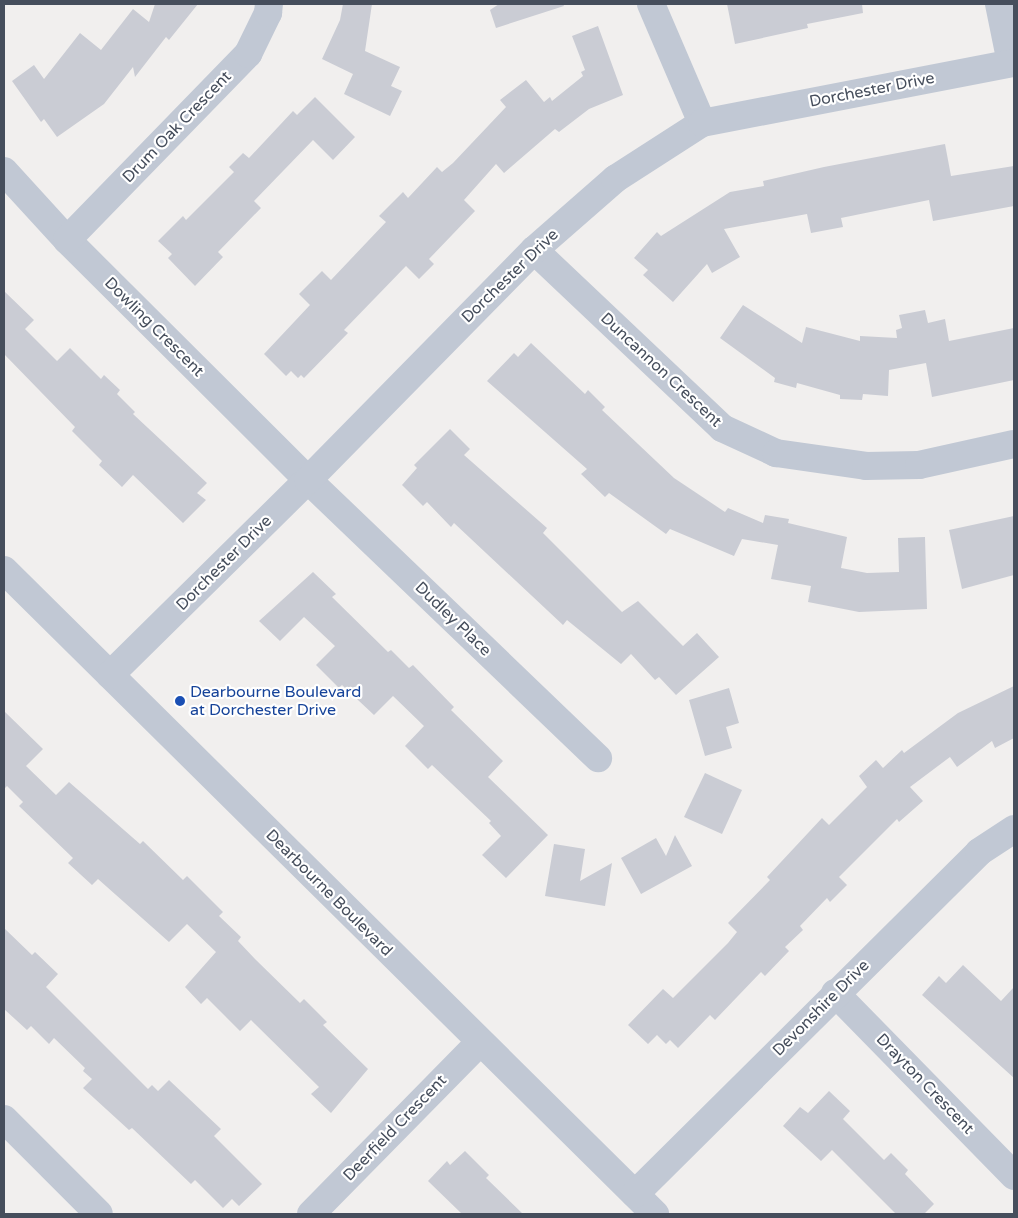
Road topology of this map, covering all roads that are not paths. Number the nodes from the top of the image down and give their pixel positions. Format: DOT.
graph roads {
  1 [pos="268,4"];
  2 [pos="651,4"];
  3 [pos="999,4"];
  4 [pos="1013,63"];
  5 [pos="702,123"];
  6 [pos="4,170"];
  7 [pos="67,240"];
  8 [pos="534,250"];
  9 [pos="1014,444"];
  10 [pos="308,480"];
  11 [pos="4,570"];
  12 [pos="110,675"];
  13 [pos="598,758"];
  14 [pos="1014,829"];
  15 [pos="835,993"];
  16 [pos="480,1042"];
  17 [pos="4,1119"];
  18 [pos="1014,1176"];
  19 [pos="635,1194"];
  20 [pos="99,1214"];
  21 [pos="311,1214"];
  22 [pos="655,1214"];
  1 -- 7 [label="street, Drum Oak Crescent"];
  2 -- 5 [label="street"];
  3 -- 4 [label="street"];
  4 -- 5 [label="street, Dorchester Drive"];
  5 -- 8 [label="street, Dorchester Drive"];
  6 -- 7 [label="street, Dowling Crescent"];
  7 -- 10 [label="street, Dowling Crescent"];
  8 -- 9 [label="street, Duncannon Crescent"];
  8 -- 10 [label="street, Dorchester Drive"];
  10 -- 12 [label="street, Dorchester Drive"];
  10 -- 13 [label="street, Dudley Place"];
  11 -- 12 [label="street, Dearbourne Boulevard"];
  12 -- 16 [label="street, Dearbourne Boulevard"];
  14 -- 15 [label="street, Devonshire Drive"];
  15 -- 18 [label="street, Drayton Crescent"];
  15 -- 19 [label="street, Devonshire Drive"];
  16 -- 19 [label="street, Dearbourne Boulevard"];
  16 -- 21 [label="street, Deerfield Crescent"];
  17 -- 20 [label="street"];
  19 -- 22 [label="street, Dearbourne Boulevard"];
}
